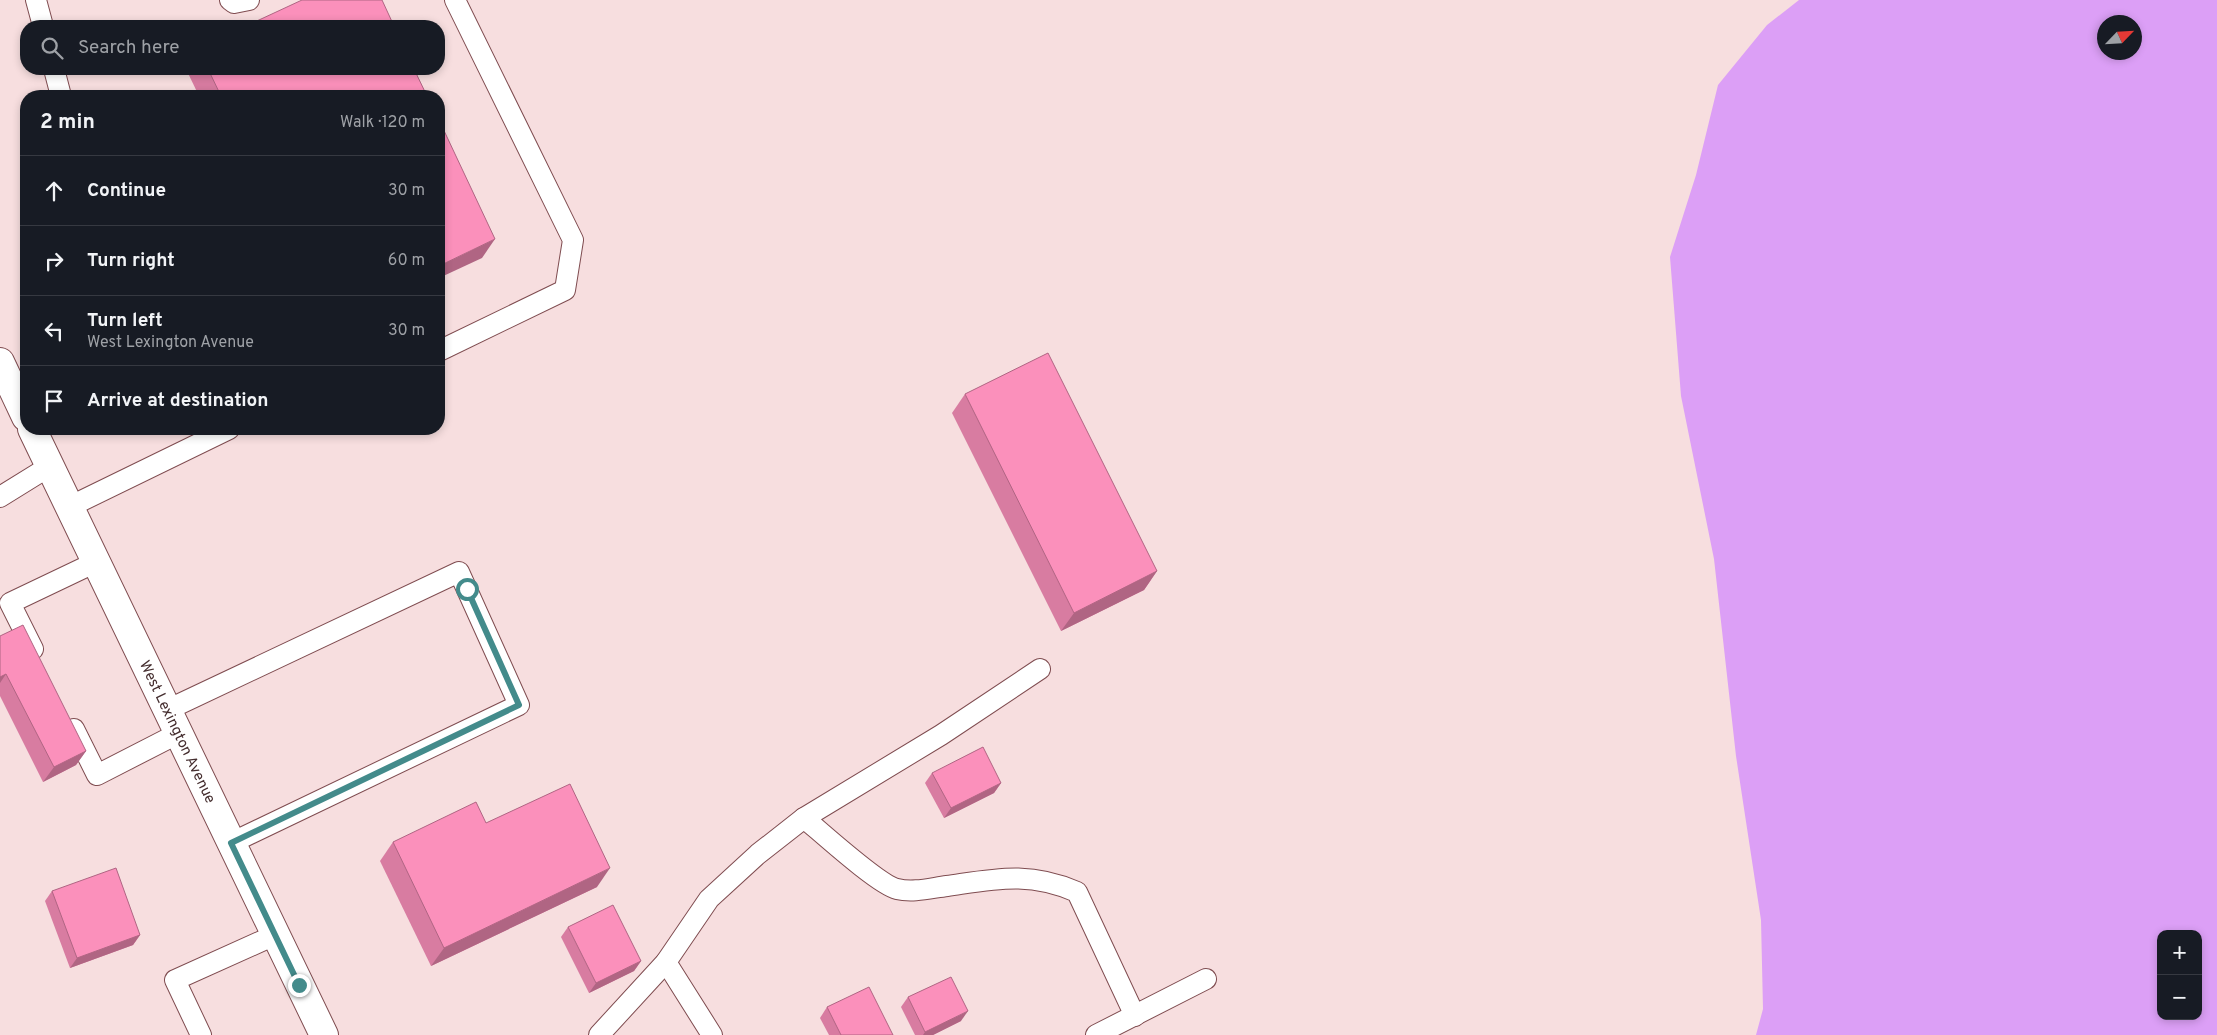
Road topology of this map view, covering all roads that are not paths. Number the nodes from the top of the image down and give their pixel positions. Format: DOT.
graph roads {
  1 [pos="36,0"];
  2 [pos="230,0"];
  3 [pos="249,0"];
  4 [pos="455,0"];
  5 [pos="41,20"];
  6 [pos="56,75"];
  7 [pos="59,90"];
  8 [pos="445,348"];
  9 [pos="0,362"];
  10 [pos="20,404"];
  11 [pos="35,435"];
  12 [pos="217,435"];
  13 [pos="50,466"];
  14 [pos="0,497"];
  15 [pos="70,507"];
  16 [pos="96,562"];
  17 [pos="5,605"];
  18 [pos="40,663"];
  19 [pos="1040,669"];
  20 [pos="67,715"];
  21 [pos="173,722"];
  22 [pos="804,818"];
  23 [pos="231,843"];
  24 [pos="275,935"];
  25 [pos="666,962"];
  26 [pos="1206,979"];
  27 [pos="1135,1016"];
  28 [pos="201,1035"];
  29 [pos="324,1035"];
  30 [pos="599,1035"];
  31 [pos="712,1035"];
  32 [pos="1096,1035"];
  1 -- 5 [label="lane"];
  2 -- 3 [label="lane"];
  4 -- 8 [label="lane"];
  6 -- 7 [label="lane"];
  9 -- 10 [label="main road"];
  11 -- 13 [label="main road, West Lexington Avenue"];
  12 -- 15 [label="lane"];
  13 -- 14 [label="lane"];
  13 -- 15 [label="main road, West Lexington Avenue"];
  15 -- 16 [label="main road, West Lexington Avenue"];
  16 -- 17 [label="lane"];
  16 -- 21 [label="main road, West Lexington Avenue"];
  17 -- 18 [label="lane"];
  19 -- 22 [label="lane"];
  20 -- 21 [label="lane"];
  21 -- 23 [label="main road, West Lexington Avenue"];
  21 -- 23 [label="lane"];
  22 -- 25 [label="lane"];
  22 -- 27 [label="lane"];
  23 -- 24 [label="main road, West Lexington Avenue"];
  24 -- 28 [label="lane"];
  24 -- 29 [label="main road, West Lexington Avenue"];
  25 -- 30 [label="lane"];
  25 -- 31 [label="lane"];
  26 -- 27 [label="lane"];
  27 -- 32 [label="lane"];
}
